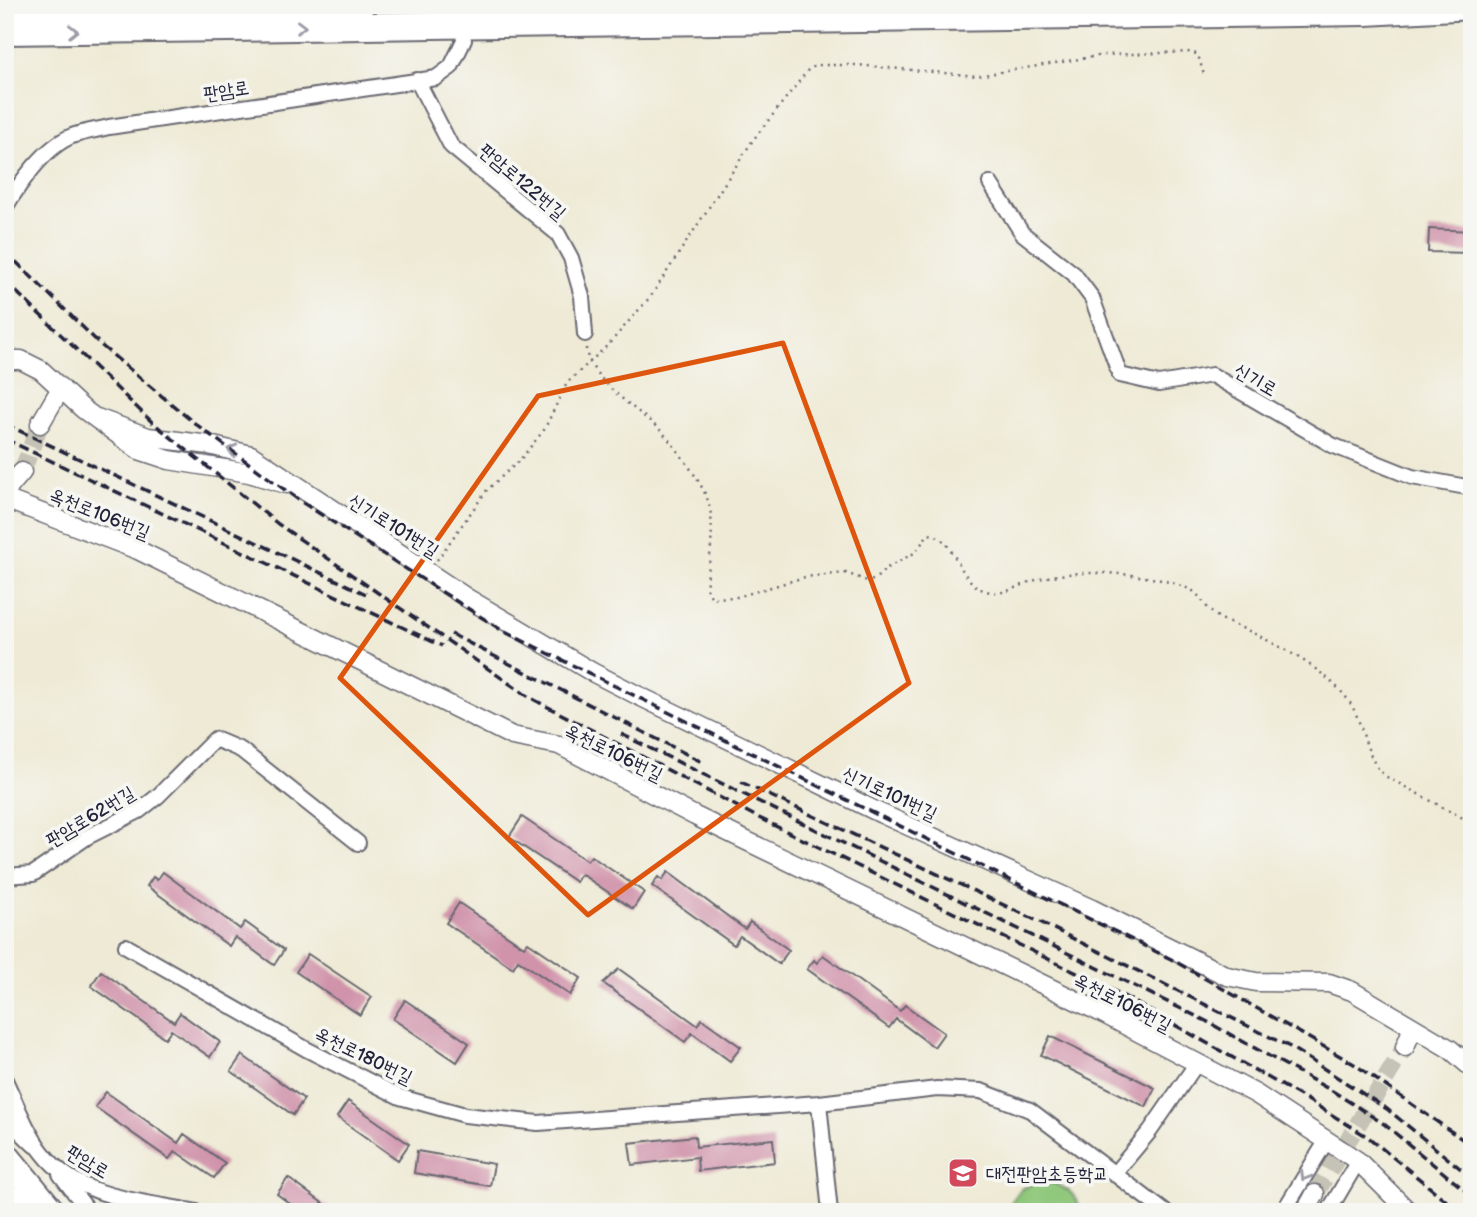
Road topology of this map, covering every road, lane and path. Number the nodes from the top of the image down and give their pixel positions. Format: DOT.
graph roads {
  1 [pos="361,5"];
  2 [pos="1472,6"];
  3 [pos="5,8"];
  4 [pos="5,32"];
  5 [pos="464,40"];
  6 [pos="1204,75"];
  7 [pos="417,80"];
  8 [pos="990,183"];
  9 [pos="5,208"];
  10 [pos="584,334"];
  11 [pos="5,360"];
  12 [pos="589,361"];
  13 [pos="61,388"];
  14 [pos="40,424"];
  15 [pos="22,472"];
  16 [pos="1472,488"];
  17 [pos="5,492"];
  18 [pos="5,499"];
  19 [pos="429,571"];
  20 [pos="1472,823"];
  21 [pos="358,843"];
  22 [pos="5,876"];
  23 [pos="126,946"];
  24 [pos="1413,1027"];
  25 [pos="1405,1047"];
  26 [pos="1197,1063"];
  27 [pos="1472,1068"];
  28 [pos="5,1080"];
  29 [pos="819,1103"];
  30 [pos="5,1117"];
  31 [pos="1326,1140"];
  32 [pos="5,1155"];
  33 [pos="47,1157"];
  34 [pos="1358,1161"];
  35 [pos="5,1170"];
  36 [pos="1115,1173"];
  37 [pos="5,1194"];
  38 [pos="1315,1194"];
  39 [pos="25,1212"];
  40 [pos="51,1212"];
  41 [pos="89,1212"];
  42 [pos="197,1212"];
  43 [pos="830,1212"];
  44 [pos="1165,1212"];
  45 [pos="1283,1212"];
  46 [pos="1305,1212"];
  47 [pos="1328,1212"];
  48 [pos="1409,1212"];
  1 -- 3 [label="highway"];
  4 -- 2 [label="highway, one-way"];
  5 -- 7 [label="street, 판암로"];
  6 -- 12 [label="path"];
  7 -- 9 [label="street, 판암로"];
  7 -- 10 [label="street, 판암로122번길"];
  8 -- 16 [label="street, 신기로"];
  10 -- 12 [label="path"];
  11 -- 13 [label="street, 신기로101번길"];
  12 -- 19 [label="path"];
  12 -- 20 [label="path"];
  13 -- 14 [label="street"];
  13 -- 19 [label="street, 신기로101번길"];
  15 -- 17 [label="street"];
  18 -- 26 [label="street, 옥천로106번길"];
  19 -- 24 [label="street, 신기로101번길"];
  21 -- 22 [label="street, 판암로62번길"];
  23 -- 29 [label="street, 옥천로180번길"];
  24 -- 25 [label="street"];
  24 -- 27 [label="street, 신기로101번길"];
  26 -- 31 [label="street, 옥천로106번길"];
  26 -- 36 [label="street"];
  28 -- 33 [label="street, 판암로"];
  29 -- 36 [label="street, 옥천로180번길"];
  29 -- 43 [label="street"];
  30 -- 33 [label="street"];
  31 -- 34 [label="street, 옥천로106번길"];
  31 -- 45 [label="street, one-way"];
  32 -- 40 [label="highway"];
  33 -- 41 [label="street"];
  33 -- 42 [label="street, 판암로"];
  34 -- 47 [label="street"];
  34 -- 48 [label="street, 옥천로106번길"];
  35 -- 40 [label="main road"];
  36 -- 44 [label="street, 옥천로180번길"];
  37 -- 39 [label="main road"];
  38 -- 46 [label="street"];
}
